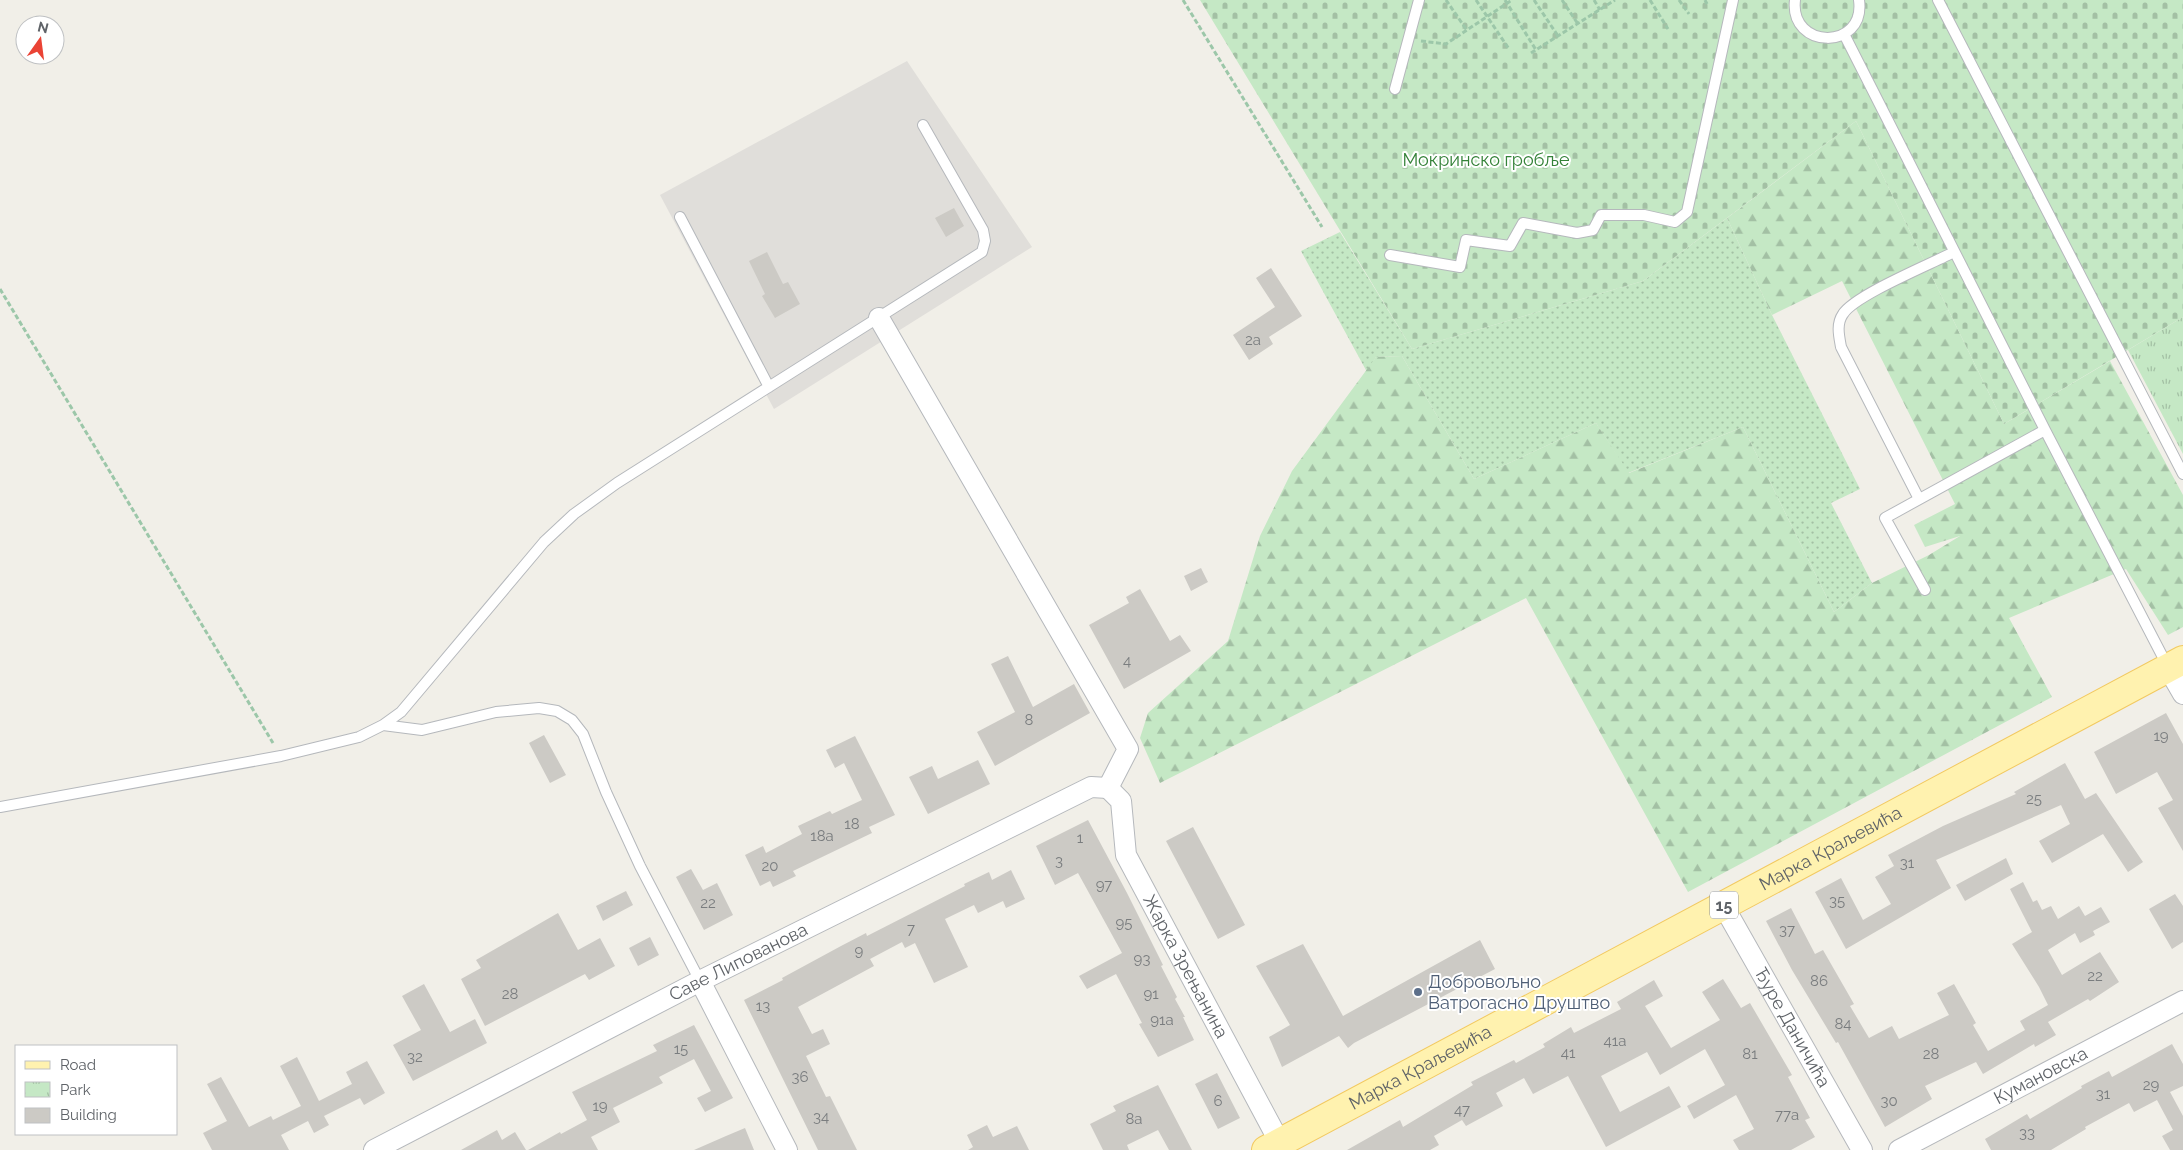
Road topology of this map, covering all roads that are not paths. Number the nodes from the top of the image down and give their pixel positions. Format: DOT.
graph roads {
  1 [pos="1419,0"];
  2 [pos="1733,0"];
  3 [pos="1795,0"];
  4 [pos="1859,0"];
  5 [pos="1938,0"];
  6 [pos="1844,34"];
  7 [pos="1395,88"];
  8 [pos="923,125"];
  9 [pos="680,217"];
  10 [pos="1954,252"];
  11 [pos="1390,255"];
  12 [pos="880,318"];
  13 [pos="769,387"];
  14 [pos="2045,430"];
  15 [pos="2183,474"];
  16 [pos="1919,500"];
  17 [pos="1925,590"];
  18 [pos="2176,664"];
  19 [pos="2183,694"];
  20 [pos="383,726"];
  21 [pos="1108,788"];
  22 [pos="0,807"];
  23 [pos="1723,905"];
  24 [pos="700,981"];
  25 [pos="2183,1001"];
  26 [pos="1273,1146"];
  27 [pos="374,1150"];
  28 [pos="787,1150"];
  29 [pos="1862,1150"];
  30 [pos="1899,1150"];
  1 -- 7 [label="lane"];
  2 -- 11 [label="lane"];
  3 -- 6 [label="lane"];
  4 -- 6 [label="lane"];
  5 -- 15 [label="lane"];
  6 -- 10 [label="lane"];
  8 -- 12 [label="lane"];
  9 -- 13 [label="lane"];
  10 -- 14 [label="lane"];
  10 -- 16 [label="lane"];
  12 -- 13 [label="lane"];
  12 -- 21 [label="street"];
  13 -- 20 [label="lane"];
  14 -- 16 [label="lane"];
  14 -- 18 [label="lane"];
  16 -- 17 [label="lane"];
  18 -- 19 [label="street"];
  18 -- 23 [label="main road, Марка Краљевића / 15"];
  20 -- 22 [label="lane"];
  20 -- 24 [label="lane"];
  21 -- 24 [label="street, Саве Липованова"];
  21 -- 26 [label="street, Жарка Зрењанина"];
  23 -- 26 [label="main road, Марка Краљевића / 15"];
  23 -- 29 [label="street, Ђуре Даничића"];
  24 -- 27 [label="street, Саве Липованова"];
  24 -- 28 [label="street"];
  25 -- 30 [label="street, Кумановска"];
}
